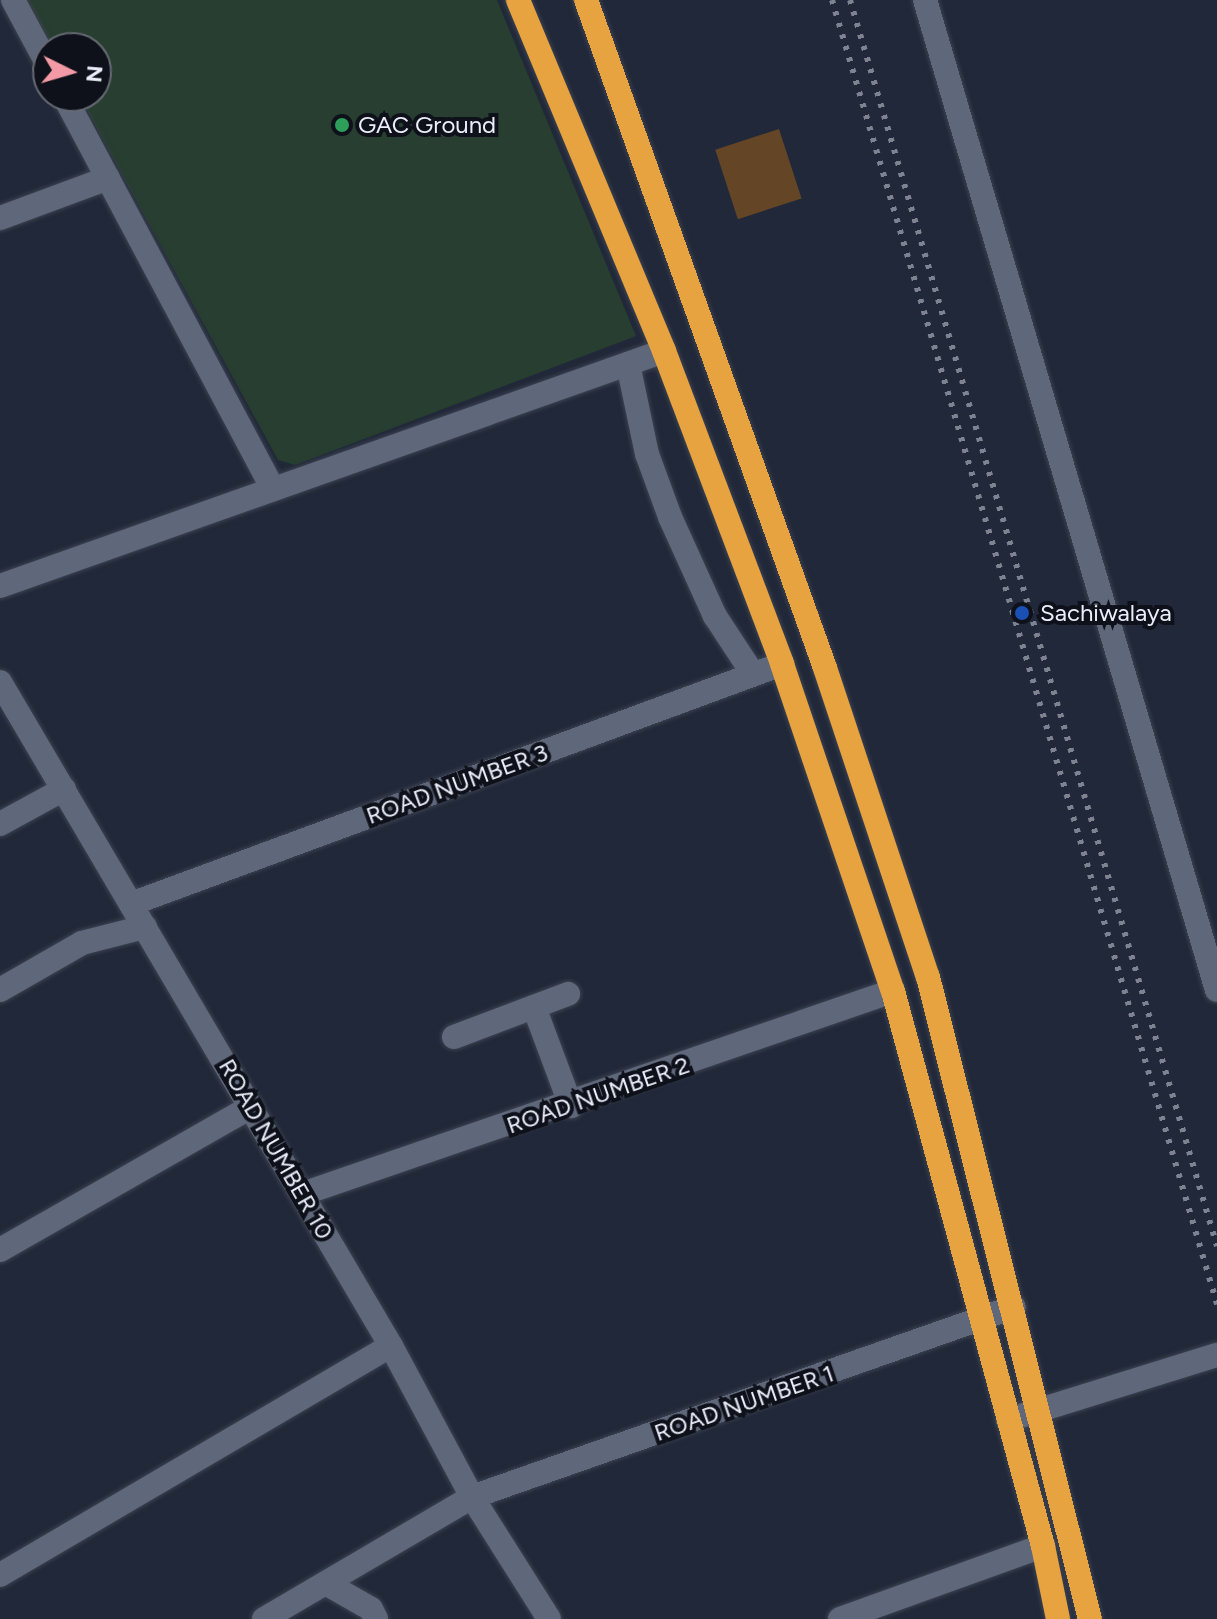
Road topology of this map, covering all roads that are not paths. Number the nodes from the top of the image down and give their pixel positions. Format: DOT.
graph roads {
  1 [pos="13,0"];
  2 [pos="518,0"];
  3 [pos="538,0"];
  4 [pos="925,0"];
  5 [pos="584,5"];
  6 [pos="32,35"];
  7 [pos="534,37"];
  8 [pos="73,112"];
  9 [pos="108,178"];
  10 [pos="0,218"];
  11 [pos="664,351"];
  12 [pos="628,364"];
  13 [pos="273,489"];
  14 [pos="0,586"];
  15 [pos="782,664"];
  16 [pos="753,674"];
  17 [pos="0,682"];
  18 [pos="64,789"];
  19 [pos="0,824"];
  20 [pos="131,904"];
  21 [pos="145,927"];
  22 [pos="0,990"];
  23 [pos="1217,990"];
  24 [pos="893,991"];
  25 [pos="568,994"];
  26 [pos="534,1007"];
  27 [pos="454,1037"];
  28 [pos="571,1106"];
  29 [pos="251,1107"];
  30 [pos="302,1194"];
  31 [pos="0,1250"];
  32 [pos="1014,1307"];
  33 [pos="980,1319"];
  34 [pos="391,1346"];
  35 [pos="1217,1355"];
  36 [pos="1041,1411"];
  37 [pos="1008,1420"];
  38 [pos="472,1497"];
  39 [pos="1043,1546"];
  40 [pos="0,1575"];
  41 [pos="329,1585"];
  42 [pos="264,1619"];
  43 [pos="376,1619"];
  44 [pos="549,1619"];
  45 [pos="840,1619"];
  46 [pos="1058,1619"];
  47 [pos="1090,1619"];
  1 -- 6 [label="street"];
  2 -- 7 [label="highway"];
  3 -- 7 [label="highway"];
  4 -- 23 [label="street"];
  5 -- 32 [label="highway"];
  7 -- 11 [label="highway"];
  8 -- 9 [label="street"];
  9 -- 10 [label="street"];
  9 -- 13 [label="street"];
  11 -- 12 [label="street"];
  11 -- 15 [label="highway"];
  12 -- 13 [label="street"];
  12 -- 16 [label="street"];
  13 -- 14 [label="street"];
  15 -- 16 [label="street, ROAD NUMBER 3"];
  15 -- 24 [label="highway"];
  16 -- 20 [label="street, ROAD NUMBER 3"];
  17 -- 18 [label="street, ROAD NUMBER 10"];
  18 -- 19 [label="street"];
  18 -- 20 [label="street, ROAD NUMBER 10"];
  20 -- 21 [label="street, ROAD NUMBER 10"];
  21 -- 22 [label="street"];
  21 -- 29 [label="street, ROAD NUMBER 10"];
  24 -- 28 [label="street, ROAD NUMBER 2"];
  24 -- 33 [label="highway"];
  25 -- 26 [label="street"];
  26 -- 27 [label="street"];
  26 -- 28 [label="street"];
  28 -- 30 [label="street, ROAD NUMBER 2"];
  29 -- 30 [label="street, ROAD NUMBER 10"];
  29 -- 31 [label="street"];
  30 -- 34 [label="street, ROAD NUMBER 10"];
  32 -- 33 [label="street, ROAD NUMBER 1"];
  32 -- 36 [label="highway"];
  33 -- 37 [label="highway"];
  33 -- 38 [label="street, ROAD NUMBER 1"];
  34 -- 38 [label="street, ROAD NUMBER 10"];
  34 -- 40 [label="street"];
  35 -- 36 [label="street"];
  36 -- 37 [label="street"];
  36 -- 47 [label="highway"];
  37 -- 39 [label="highway"];
  38 -- 41 [label="street, ROAD NUMBER 1"];
  38 -- 44 [label="street, ROAD NUMBER 10"];
  39 -- 45 [label="street"];
  39 -- 46 [label="highway"];
  41 -- 42 [label="street, ROAD NUMBER 1"];
  41 -- 43 [label="street"];
}
